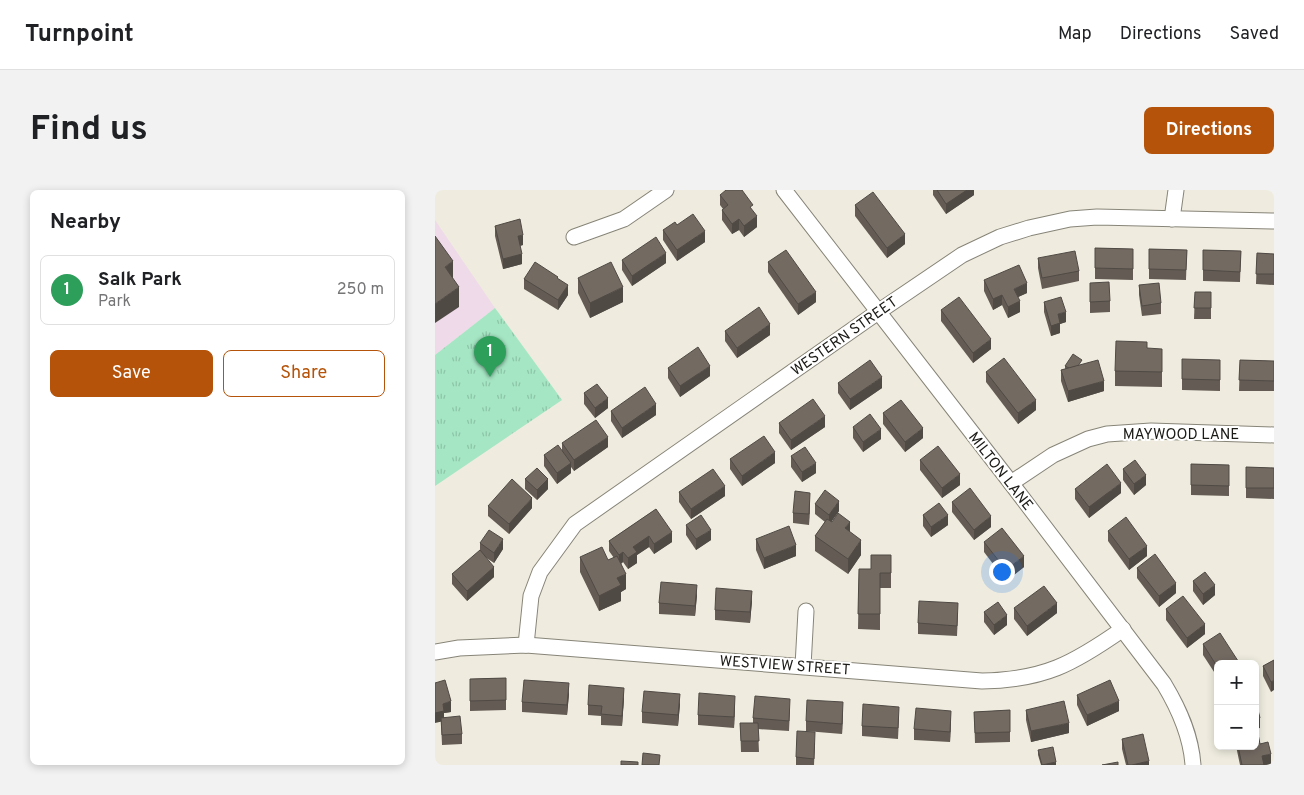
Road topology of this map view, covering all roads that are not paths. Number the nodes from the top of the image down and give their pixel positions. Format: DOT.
graph roads {
  1 [pos="666,190"];
  2 [pos="784,190"];
  3 [pos="1176,190"];
  4 [pos="1172,219"];
  5 [pos="1274,221"];
  6 [pos="574,238"];
  7 [pos="878,312"];
  8 [pos="1274,435"];
  9 [pos="1011,483"];
  10 [pos="806,611"];
  11 [pos="1123,629"];
  12 [pos="526,645"];
  13 [pos="435,652"];
  14 [pos="803,666"];
  15 [pos="1193,765"];
  1 -- 6 [label="street"];
  2 -- 7 [label="street, MILTON LANE"];
  3 -- 4 [label="street"];
  4 -- 5 [label="street, WESTERN STREET"];
  4 -- 7 [label="street, WESTERN STREET"];
  7 -- 9 [label="street, MILTON LANE"];
  7 -- 12 [label="street, WESTERN STREET"];
  8 -- 9 [label="street, MAYWOOD LANE"];
  9 -- 11 [label="street, MILTON LANE"];
  10 -- 14 [label="street"];
  11 -- 14 [label="street, WESTVIEW STREET"];
  11 -- 15 [label="street, MILTON LANE"];
  12 -- 13 [label="street, WESTVIEW STREET"];
  12 -- 14 [label="street, WESTVIEW STREET"];
}
